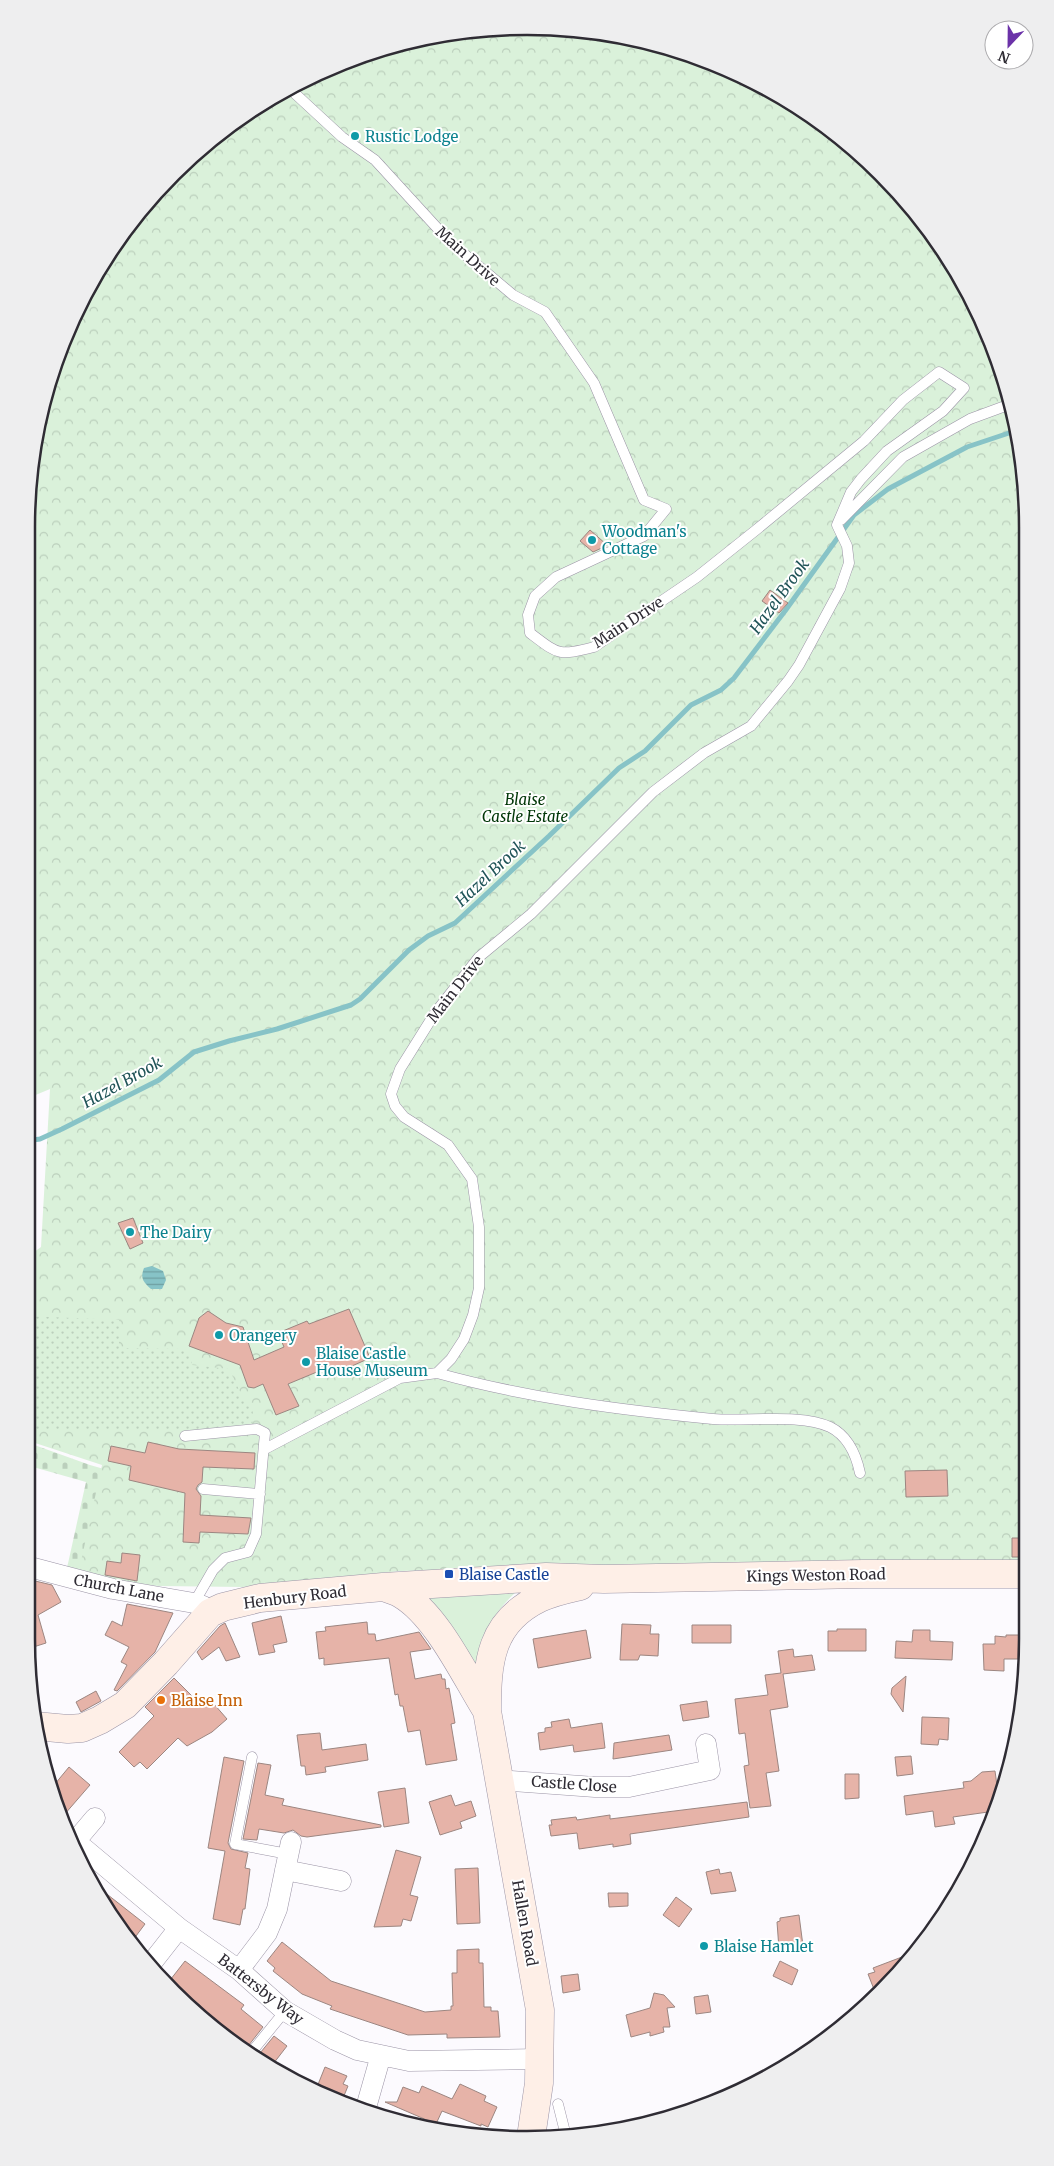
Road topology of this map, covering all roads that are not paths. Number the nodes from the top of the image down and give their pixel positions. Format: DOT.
graph roads {
  1 [pos="295,94"];
  2 [pos="1004,407"];
  3 [pos="837,525"];
  4 [pos="437,1373"];
  5 [pos="185,1436"];
  6 [pos="265,1449"];
  7 [pos="860,1473"];
  8 [pos="204,1489"];
  9 [pos="260,1494"];
  10 [pos="35,1568"];
  11 [pos="1019,1574"];
  12 [pos="604,1579"];
  13 [pos="383,1587"];
  14 [pos="202,1608"];
  15 [pos="487,1711"];
  16 [pos="43,1727"];
  17 [pos="706,1744"];
  18 [pos="252,1758"];
  19 [pos="499,1780"];
  20 [pos="95,1818"];
  21 [pos="78,1839"];
  22 [pos="83,1850"];
  23 [pos="288,1855"];
  24 [pos="341,1881"];
  25 [pos="179,1928"];
  26 [pos="155,1960"];
  27 [pos="239,1970"];
  28 [pos="284,2011"];
  29 [pos="254,2048"];
  30 [pos="381,2055"];
  31 [pos="539,2059"];
  32 [pos="366,2104"];
  33 [pos="558,2104"];
  34 [pos="564,2129"];
  35 [pos="532,2131"];
  1 -- 3 [label="lane, Main Drive"];
  2 -- 3 [label="lane"];
  3 -- 4 [label="lane, Main Drive"];
  4 -- 6 [label="lane"];
  4 -- 7 [label="lane"];
  5 -- 6 [label="lane"];
  6 -- 9 [label="lane"];
  8 -- 9 [label="lane"];
  9 -- 14 [label="lane"];
  10 -- 14 [label="street, Church Lane"];
  11 -- 12 [label="main road, Kings Weston Road"];
  12 -- 13 [label="main road, Henbury Road"];
  12 -- 15 [label="main road, Hallen Road"];
  13 -- 14 [label="main road, Henbury Road"];
  13 -- 15 [label="main road, Hallen Road"];
  14 -- 16 [label="main road, Henbury Road"];
  15 -- 19 [label="main road, Hallen Road"];
  17 -- 19 [label="street, Castle Close"];
  18 -- 23 [label="lane"];
  19 -- 31 [label="main road, Hallen Road"];
  20 -- 21 [label="street, Battersby Way"];
  22 -- 25 [label="street, Battersby Way"];
  23 -- 24 [label="street"];
  23 -- 27 [label="street"];
  25 -- 26 [label="street"];
  25 -- 27 [label="street, Battersby Way"];
  27 -- 28 [label="street, Battersby Way"];
  28 -- 29 [label="lane"];
  28 -- 30 [label="street, Battersby Way"];
  30 -- 31 [label="street, Battersby Way"];
  30 -- 32 [label="street"];
  31 -- 35 [label="main road, Hallen Road"];
  33 -- 34 [label="lane"];
}
